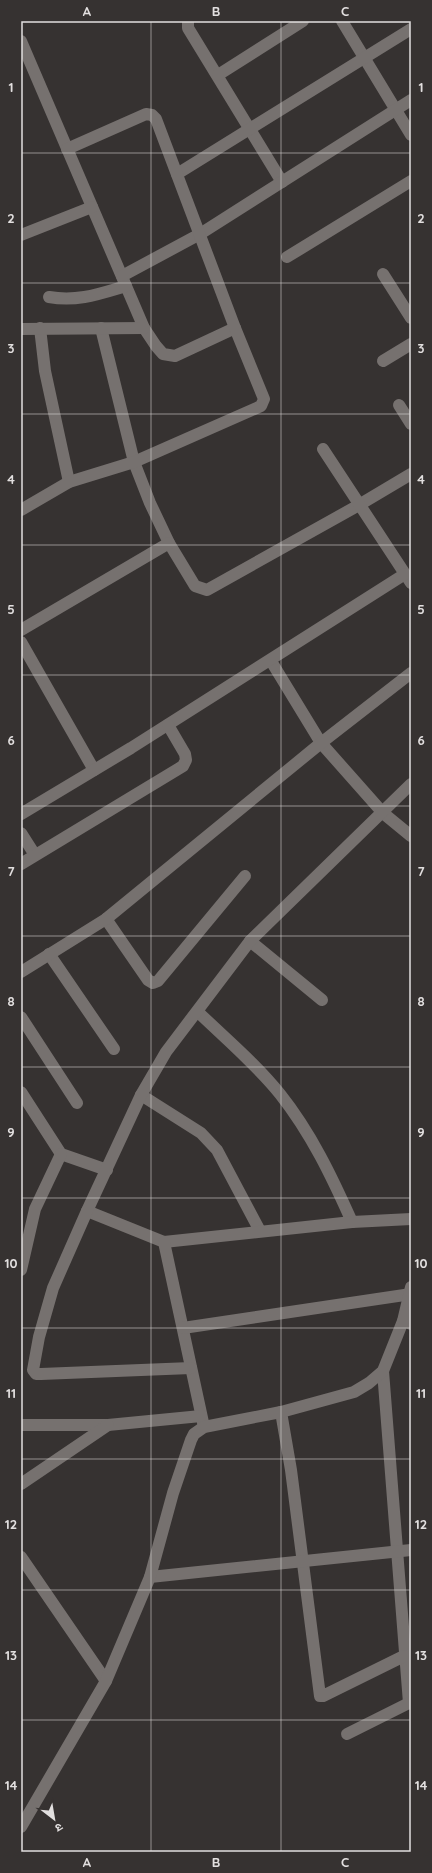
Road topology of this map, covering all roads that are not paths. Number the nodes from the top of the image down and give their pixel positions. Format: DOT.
graph roads {
  1 [pos="188,21"];
  2 [pos="303,21"];
  3 [pos="342,21"];
  4 [pos="411,29"];
  5 [pos="21,41"];
  6 [pos="364,58"];
  7 [pos="218,75"];
  8 [pos="411,100"];
  9 [pos="396,110"];
  10 [pos="251,129"];
  11 [pos="411,135"];
  12 [pos="67,149"];
  13 [pos="177,174"];
  14 [pos="411,181"];
  15 [pos="282,182"];
  16 [pos="92,207"];
  17 [pos="200,234"];
  18 [pos="21,235"];
  19 [pos="287,257"];
  20 [pos="383,274"];
  21 [pos="124,281"];
  22 [pos="49,297"];
  23 [pos="411,318"];
  24 [pos="40,328"];
  25 [pos="101,328"];
  26 [pos="144,328"];
  27 [pos="235,328"];
  28 [pos="21,329"];
  29 [pos="411,344"];
  30 [pos="383,361"];
  31 [pos="399,405"];
  32 [pos="411,424"];
  33 [pos="324,449"];
  34 [pos="134,462"];
  35 [pos="411,474"];
  36 [pos="69,482"];
  37 [pos="359,505"];
  38 [pos="21,510"];
  39 [pos="169,543"];
  40 [pos="408,579"];
  41 [pos="21,630"];
  42 [pos="21,642"];
  43 [pos="271,661"];
  44 [pos="411,673"];
  45 [pos="168,725"];
  46 [pos="321,743"];
  47 [pos="94,770"];
  48 [pos="411,784"];
  49 [pos="383,813"];
  50 [pos="21,814"];
  51 [pos="21,833"];
  52 [pos="411,836"];
  53 [pos="35,855"];
  54 [pos="21,864"];
  55 [pos="245,876"];
  56 [pos="106,919"];
  57 [pos="250,942"];
  58 [pos="49,954"];
  59 [pos="21,972"];
  60 [pos="322,1000"];
  61 [pos="198,1012"];
  62 [pos="21,1017"];
  63 [pos="114,1049"];
  64 [pos="21,1092"];
  65 [pos="141,1095"];
  66 [pos="77,1103"];
  67 [pos="61,1154"];
  68 [pos="107,1170"];
  69 [pos="87,1211"];
  70 [pos="411,1219"];
  71 [pos="352,1222"];
  72 [pos="260,1231"];
  73 [pos="164,1242"];
  74 [pos="21,1266"];
  75 [pos="410,1292"];
  76 [pos="407,1322"];
  77 [pos="183,1328"];
  78 [pos="191,1368"];
  79 [pos="383,1372"];
  80 [pos="281,1412"];
  81 [pos="203,1422"];
  82 [pos="21,1425"];
  83 [pos="108,1425"];
  84 [pos="21,1484"];
  85 [pos="411,1550"];
  86 [pos="396,1551"];
  87 [pos="21,1557"];
  88 [pos="302,1560"];
  89 [pos="150,1577"];
  90 [pos="404,1656"];
  91 [pos="106,1681"];
  92 [pos="410,1702"];
  93 [pos="347,1734"];
  94 [pos="21,1828"];
  1 -- 7 [label="street"];
  2 -- 7 [label="street"];
  3 -- 6 [label="street"];
  4 -- 6 [label="street"];
  5 -- 12 [label="street"];
  6 -- 9 [label="street"];
  6 -- 10 [label="street"];
  7 -- 10 [label="street"];
  8 -- 9 [label="street"];
  9 -- 11 [label="street"];
  9 -- 15 [label="street"];
  10 -- 13 [label="street"];
  10 -- 15 [label="street"];
  12 -- 13 [label="street"];
  12 -- 16 [label="street"];
  13 -- 17 [label="street"];
  14 -- 19 [label="street"];
  15 -- 17 [label="street"];
  16 -- 18 [label="street"];
  16 -- 21 [label="street"];
  17 -- 21 [label="street"];
  17 -- 27 [label="street"];
  20 -- 23 [label="street"];
  21 -- 22 [label="street"];
  21 -- 26 [label="street"];
  24 -- 25 [label="street"];
  24 -- 28 [label="street"];
  24 -- 36 [label="street"];
  25 -- 26 [label="street"];
  25 -- 34 [label="street"];
  26 -- 27 [label="street"];
  27 -- 34 [label="street"];
  29 -- 30 [label="street"];
  31 -- 32 [label="street"];
  33 -- 37 [label="street"];
  34 -- 36 [label="street"];
  34 -- 39 [label="street"];
  35 -- 37 [label="street"];
  36 -- 38 [label="street"];
  37 -- 39 [label="street"];
  37 -- 40 [label="street"];
  39 -- 41 [label="street"];
  40 -- 43 [label="street"];
  42 -- 47 [label="street"];
  43 -- 45 [label="street"];
  43 -- 46 [label="street"];
  44 -- 46 [label="street"];
  45 -- 47 [label="street"];
  45 -- 53 [label="street"];
  46 -- 49 [label="street"];
  46 -- 56 [label="street"];
  47 -- 50 [label="street"];
  48 -- 49 [label="street"];
  49 -- 52 [label="street"];
  49 -- 57 [label="street"];
  51 -- 53 [label="street"];
  53 -- 54 [label="street"];
  55 -- 56 [label="street"];
  56 -- 58 [label="street"];
  57 -- 60 [label="street"];
  57 -- 61 [label="street"];
  58 -- 59 [label="street"];
  58 -- 63 [label="street"];
  61 -- 65 [label="street"];
  61 -- 71 [label="street"];
  62 -- 66 [label="street"];
  64 -- 67 [label="street"];
  65 -- 68 [label="street"];
  65 -- 72 [label="street"];
  67 -- 68 [label="street"];
  67 -- 74 [label="street"];
  68 -- 69 [label="street"];
  69 -- 73 [label="street"];
  69 -- 78 [label="street"];
  70 -- 71 [label="street"];
  71 -- 72 [label="street"];
  72 -- 73 [label="street"];
  73 -- 77 [label="street"];
  75 -- 76 [label="street"];
  75 -- 77 [label="street"];
  76 -- 79 [label="street"];
  77 -- 78 [label="street"];
  78 -- 81 [label="street"];
  79 -- 80 [label="street"];
  79 -- 86 [label="street"];
  80 -- 81 [label="street"];
  80 -- 88 [label="street"];
  81 -- 83 [label="street"];
  81 -- 89 [label="street"];
  82 -- 83 [label="street"];
  83 -- 84 [label="street"];
  85 -- 86 [label="street"];
  86 -- 88 [label="street"];
  86 -- 90 [label="street"];
  87 -- 91 [label="street"];
  88 -- 89 [label="street"];
  88 -- 90 [label="street"];
  89 -- 91 [label="street"];
  90 -- 92 [label="street"];
  91 -- 94 [label="street"];
  92 -- 93 [label="street"];
}
